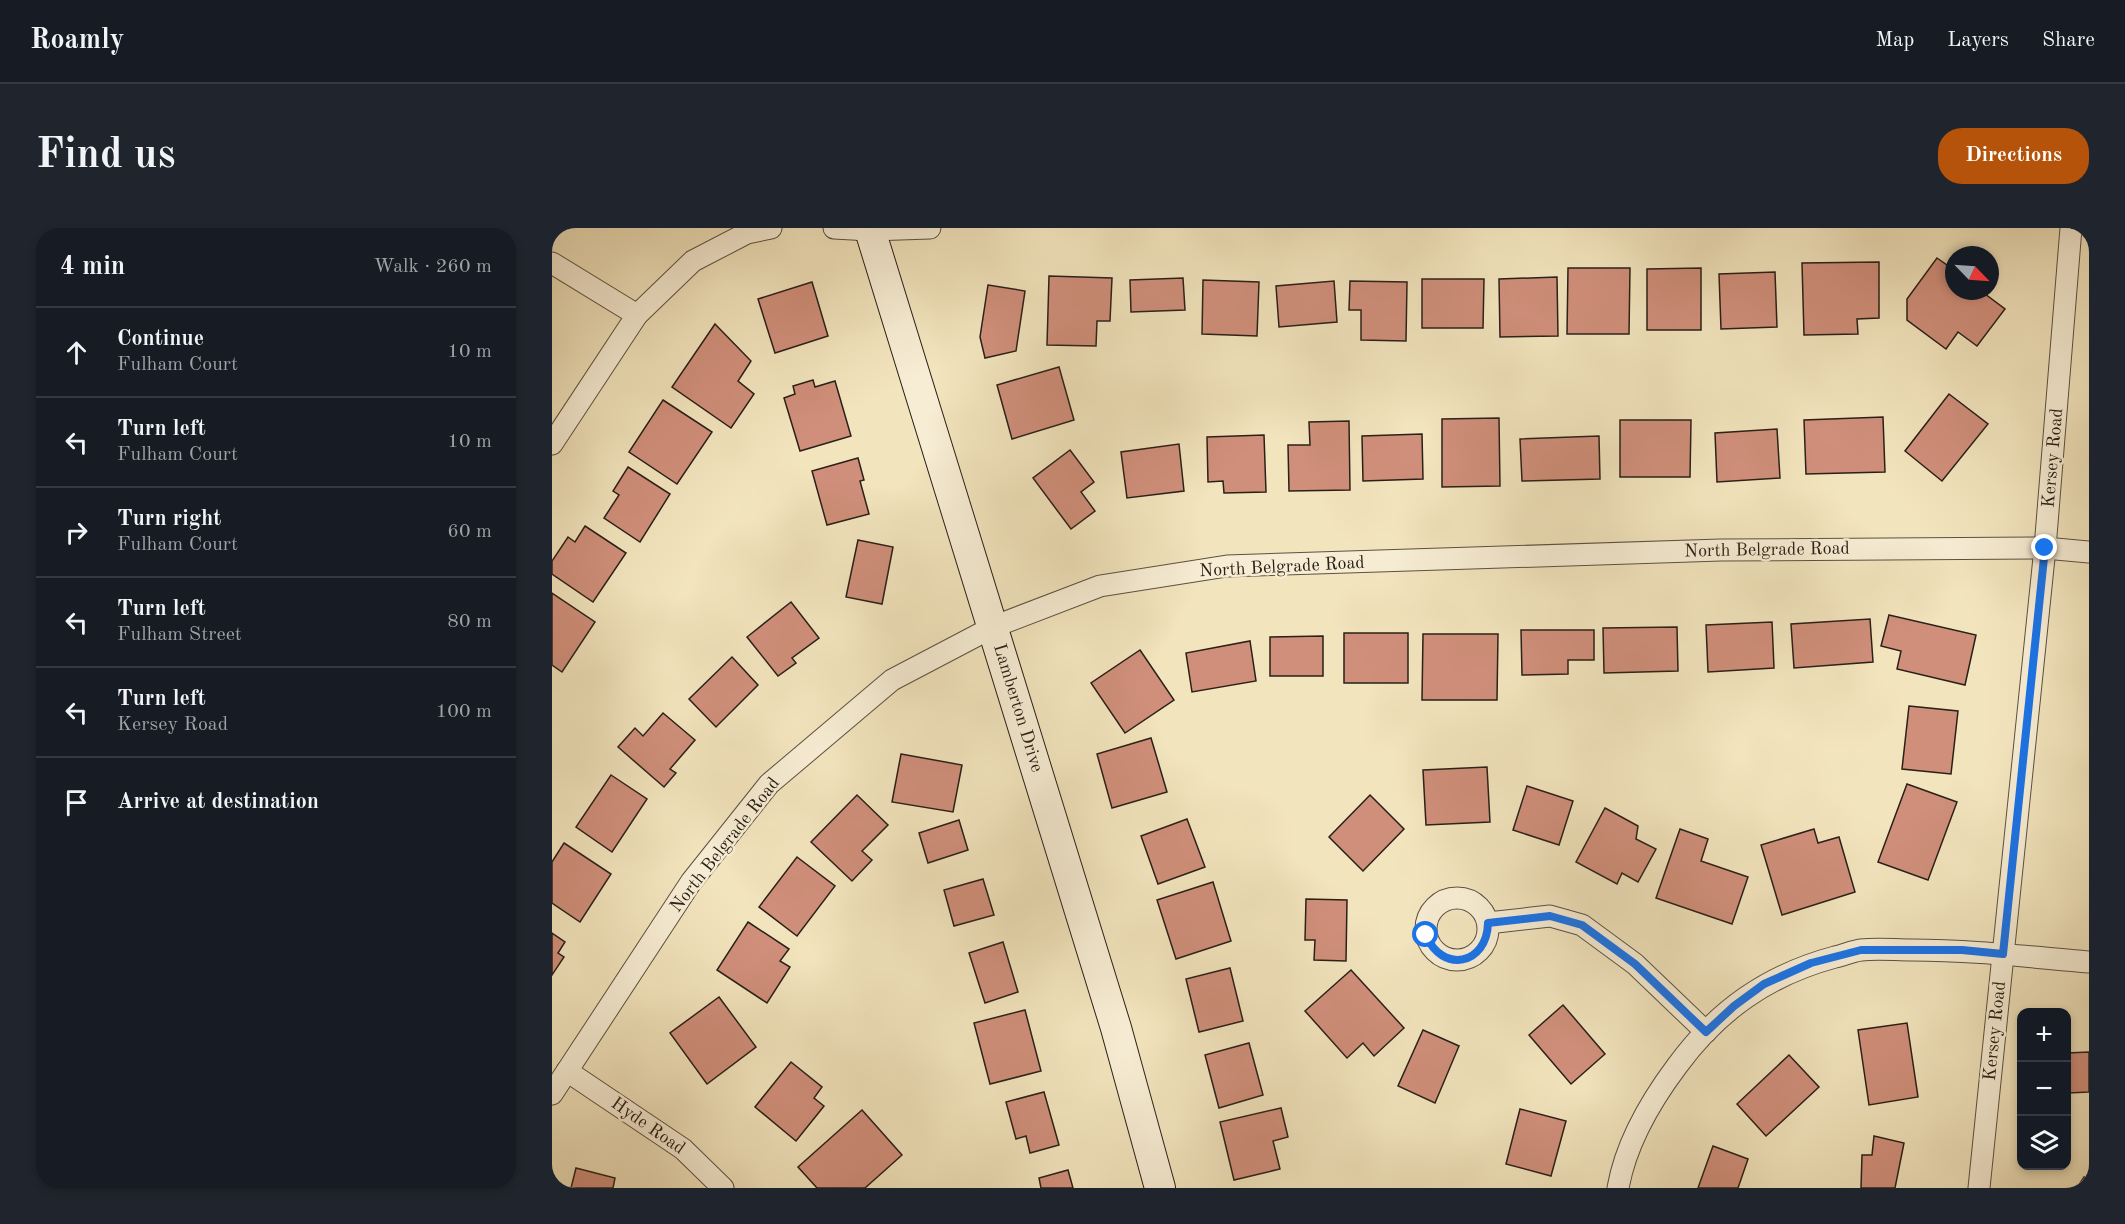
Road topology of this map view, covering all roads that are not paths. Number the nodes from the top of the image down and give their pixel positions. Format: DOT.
graph roads {
  1 [pos="771,228"];
  2 [pos="834,228"];
  3 [pos="930,228"];
  4 [pos="2071,228"];
  5 [pos="869,229"];
  6 [pos="552,263"];
  7 [pos="638,315"];
  8 [pos="552,444"];
  9 [pos="2045,548"];
  10 [pos="2089,552"];
  11 [pos="993,627"];
  12 [pos="1488,923"];
  13 [pos="2003,954"];
  14 [pos="2089,962"];
  15 [pos="1706,1032"];
  16 [pos="567,1071"];
  17 [pos="552,1094"];
  18 [pos="723,1188"];
  19 [pos="1160,1188"];
  20 [pos="1618,1188"];
  21 [pos="1979,1188"];
  1 -- 7 [label="street"];
  2 -- 5 [label="street"];
  3 -- 5 [label="street"];
  4 -- 9 [label="street, Kersey Road"];
  5 -- 11 [label="street, Lamberton Drive"];
  6 -- 7 [label="street"];
  7 -- 8 [label="street"];
  9 -- 10 [label="street, North Belgrade Road"];
  9 -- 11 [label="street, North Belgrade Road"];
  9 -- 13 [label="street, Kersey Road"];
  11 -- 16 [label="street, North Belgrade Road"];
  11 -- 19 [label="street, Lamberton Drive"];
  12 -- 15 [label="street"];
  13 -- 14 [label="street"];
  13 -- 15 [label="street"];
  13 -- 21 [label="street, Kersey Road"];
  15 -- 20 [label="street"];
  16 -- 17 [label="street, North Belgrade Road"];
  16 -- 18 [label="street, Hyde Road"];
}
